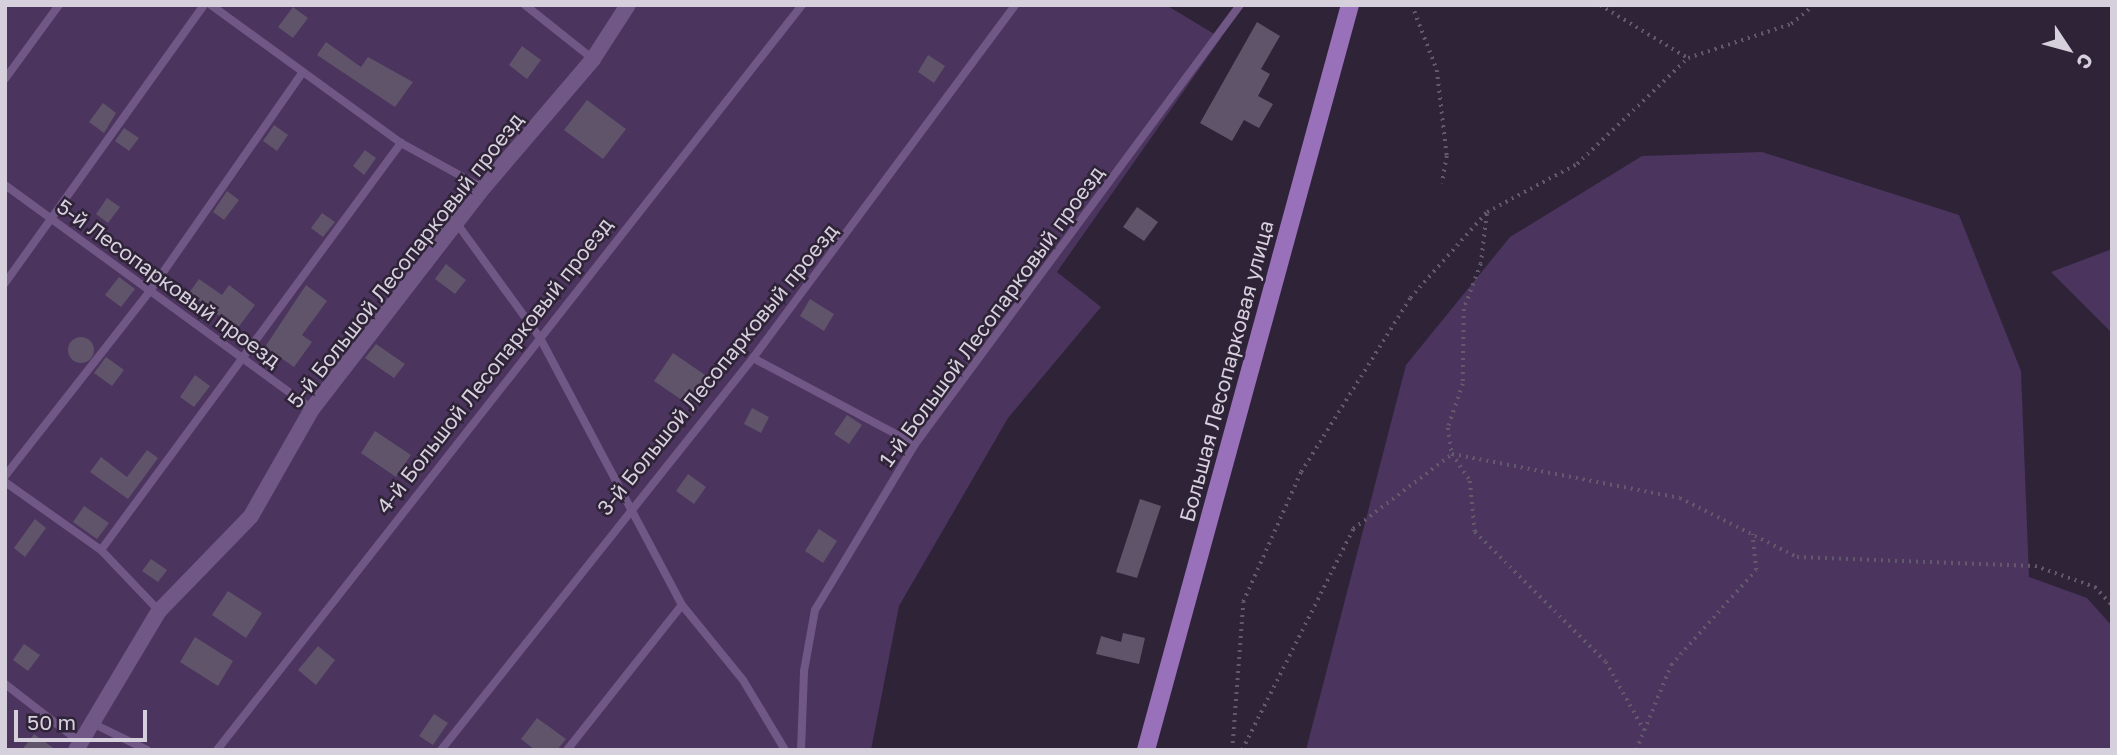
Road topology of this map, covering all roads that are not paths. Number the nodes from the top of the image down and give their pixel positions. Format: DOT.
graph roads {
  1 [pos="59,5"];
  2 [pos="204,5"];
  3 [pos="211,5"];
  4 [pos="525,5"];
  5 [pos="628,5"];
  6 [pos="803,5"];
  7 [pos="1015,5"];
  8 [pos="1240,5"];
  9 [pos="1350,5"];
  10 [pos="593,59"];
  11 [pos="302,73"];
  12 [pos="5,79"];
  13 [pos="401,144"];
  14 [pos="5,185"];
  15 [pos="483,188"];
  16 [pos="54,222"];
  17 [pos="458,225"];
  18 [pos="5,283"];
  19 [pos="150,291"];
  20 [pos="540,338"];
  21 [pos="753,358"];
  22 [pos="246,361"];
  23 [pos="312,409"];
  24 [pos="915,444"];
  25 [pos="5,476"];
  26 [pos="5,482"];
  27 [pos="627,509"];
  28 [pos="102,550"];
  29 [pos="682,605"];
  30 [pos="159,611"];
  31 [pos="5,684"];
  32 [pos="94,724"];
  33 [pos="78,746"];
  34 [pos="147,750"];
  35 [pos="217,750"];
  36 [pos="441,750"];
  37 [pos="567,750"];
  38 [pos="785,750"];
  39 [pos="801,750"];
  40 [pos="1146,750"];
  1 -- 12 [label="lane"];
  2 -- 16 [label="lane"];
  3 -- 11 [label="lane"];
  4 -- 10 [label="lane"];
  5 -- 10 [label="street, 5-й Большой Лесопарковый проезд"];
  6 -- 20 [label="lane, 4-й Большой Лесопарковый проезд"];
  7 -- 21 [label="lane, 3-й Большой Лесопарковый проезд"];
  8 -- 24 [label="lane, 1-й Большой Лесопарковый проезд"];
  9 -- 40 [label="main road, Большая Лесопарковая улица"];
  10 -- 15 [label="street, 5-й Большой Лесопарковый проезд"];
  11 -- 13 [label="lane"];
  11 -- 19 [label="lane"];
  13 -- 15 [label="lane"];
  13 -- 22 [label="lane"];
  14 -- 16 [label="lane, 5-й Лесопарковый проезд"];
  15 -- 17 [label="street, 5-й Большой Лесопарковый проезд"];
  16 -- 18 [label="lane"];
  16 -- 19 [label="lane, 5-й Лесопарковый проезд"];
  17 -- 20 [label="lane"];
  17 -- 23 [label="street, 5-й Большой Лесопарковый проезд"];
  19 -- 22 [label="lane, 5-й Лесопарковый проезд"];
  19 -- 25 [label="lane"];
  20 -- 27 [label="lane"];
  20 -- 35 [label="lane, 4-й Большой Лесопарковый проезд"];
  21 -- 24 [label="lane"];
  21 -- 27 [label="lane, 3-й Большой Лесопарковый проезд"];
  22 -- 23 [label="lane, 5-й Лесопарковый проезд"];
  22 -- 28 [label="lane"];
  23 -- 30 [label="street, 5-й Большой Лесопарковый проезд"];
  24 -- 39 [label="lane, 1-й Большой Лесопарковый проезд"];
  26 -- 28 [label="lane"];
  27 -- 29 [label="lane"];
  27 -- 36 [label="lane, 3-й Большой Лесопарковый проезд"];
  28 -- 30 [label="lane"];
  29 -- 37 [label="lane"];
  29 -- 38 [label="lane"];
  30 -- 32 [label="street, 5-й Большой Лесопарковый проезд"];
  31 -- 33 [label="lane"];
  32 -- 33 [label="street, 5-й Большой Лесопарковый проезд"];
  32 -- 34 [label="lane"];
}
